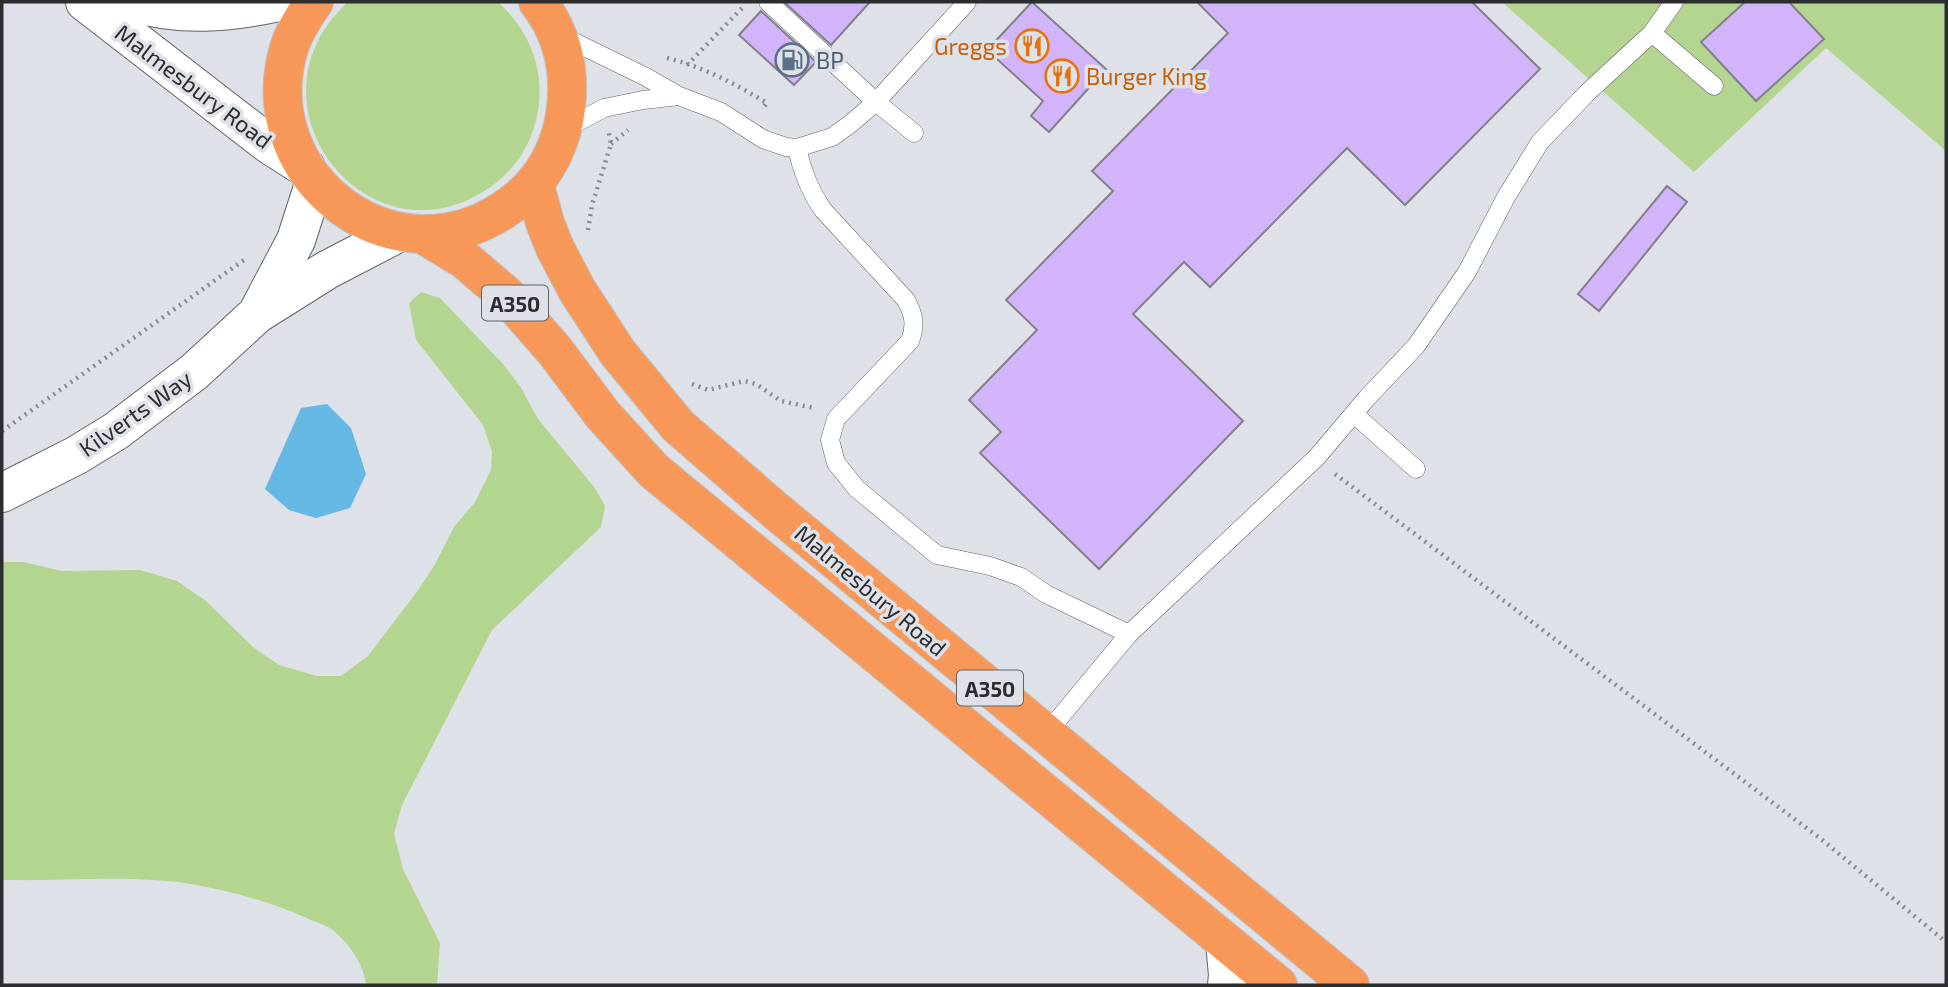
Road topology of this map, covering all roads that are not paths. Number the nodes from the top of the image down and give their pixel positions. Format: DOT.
graph roads {
  1 [pos="85,2"];
  2 [pos="131,2"];
  3 [pos="279,2"];
  4 [pos="314,2"];
  5 [pos="768,2"];
  6 [pos="967,2"];
  7 [pos="1674,2"];
  8 [pos="547,13"];
  9 [pos="1652,33"];
  10 [pos="1714,86"];
  11 [pos="679,96"];
  12 [pos="876,102"];
  13 [pos="562,130"];
  14 [pos="914,132"];
  15 [pos="797,148"];
  16 [pos="311,174"];
  17 [pos="535,185"];
  18 [pos="411,234"];
  19 [pos="257,314"];
  20 [pos="1354,414"];
  21 [pos="1416,469"];
  22 [pos="2,493"];
  23 [pos="1129,634"];
  24 [pos="1046,734"];
  25 [pos="1225,942"];
  26 [pos="1227,985"];
  27 [pos="1278,985"];
  28 [pos="1350,985"];
  1 -- 16 [label="main road, Malmesbury Road"];
  2 -- 3 [label="main road, Malmesbury Road"];
  4 -- 16 [label="highway, A350"];
  5 -- 12 [label="lane"];
  6 -- 12 [label="lane"];
  7 -- 9 [label="lane"];
  8 -- 11 [label="lane"];
  8 -- 13 [label="highway, A350"];
  9 -- 10 [label="lane"];
  9 -- 20 [label="lane"];
  11 -- 13 [label="lane"];
  11 -- 15 [label="lane"];
  12 -- 14 [label="lane"];
  12 -- 15 [label="lane"];
  13 -- 17 [label="highway, A350"];
  15 -- 23 [label="lane"];
  16 -- 18 [label="highway, A350"];
  16 -- 19 [label="main road, Kilverts Way"];
  17 -- 18 [label="highway, A350"];
  17 -- 24 [label="highway, Malmesbury Road / A350"];
  18 -- 19 [label="main road, Kilverts Way"];
  18 -- 25 [label="highway, Malmesbury Road / A350"];
  19 -- 22 [label="main road, Kilverts Way"];
  20 -- 21 [label="lane"];
  20 -- 23 [label="lane"];
  23 -- 24 [label="lane"];
  24 -- 28 [label="highway, Malmesbury Road / A350"];
  25 -- 26 [label="main road"];
  25 -- 27 [label="highway, Malmesbury Road / A350"];
}
